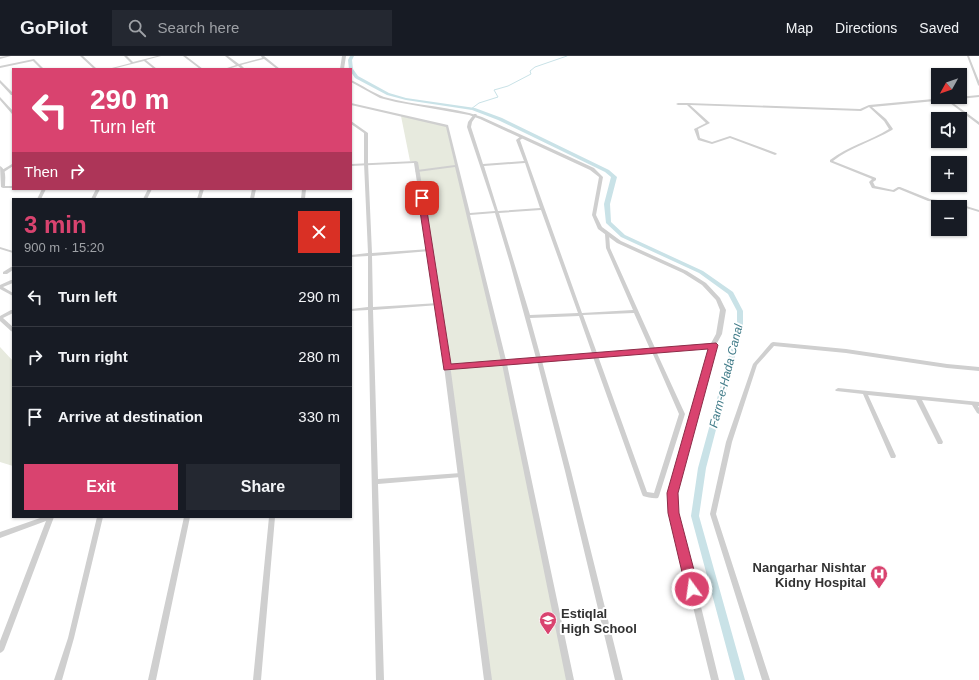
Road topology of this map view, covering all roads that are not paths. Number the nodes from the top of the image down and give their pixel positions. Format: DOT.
graph roads {
  1 [pos="10,56"];
  2 [pos="81,56"];
  3 [pos="125,56"];
  4 [pos="160,56"];
  5 [pos="184,56"];
  6 [pos="226,56"];
  7 [pos="261,56"];
  8 [pos="344,56"];
  9 [pos="968,56"];
  10 [pos="0,58"];
  11 [pos="264,58"];
  12 [pos="144,60"];
  13 [pos="133,63"];
  14 [pos="238,66"];
  15 [pos="0,68"];
  16 [pos="42,68"];
  17 [pos="95,68"];
  18 [pos="114,68"];
  19 [pos="155,68"];
  20 [pos="201,68"];
  21 [pos="229,68"];
  22 [pos="242,68"];
  23 [pos="278,68"];
  24 [pos="342,68"];
  25 [pos="0,81"];
  26 [pos="352,82"];
  27 [pos="979,85"];
  28 [pos="12,94"];
  29 [pos="977,96"];
  30 [pos="0,97"];
  31 [pos="967,97"];
  32 [pos="931,99"];
  33 [pos="979,100"];
  34 [pos="352,104"];
  35 [pos="678,104"];
  36 [pos="687,104"];
  37 [pos="953,104"];
  38 [pos="869,106"];
  39 [pos="12,112"];
  40 [pos="475,115"];
  41 [pos="352,123"];
  42 [pos="979,124"];
  43 [pos="522,136"];
  44 [pos="775,154"];
  45 [pos="526,162"];
  46 [pos="365,164"];
  47 [pos="12,165"];
  48 [pos="352,165"];
  49 [pos="483,165"];
  50 [pos="457,166"];
  51 [pos="1,169"];
  52 [pos="417,171"];
  53 [pos="12,187"];
  54 [pos="1,189"];
  55 [pos="543,209"];
  56 [pos="497,212"];
  57 [pos="979,212"];
  58 [pos="469,214"];
  59 [pos="607,234"];
  60 [pos="0,248"];
  61 [pos="430,250"];
  62 [pos="12,251"];
  63 [pos="370,255"];
  64 [pos="352,256"];
  65 [pos="12,269"];
  66 [pos="5,273"];
  67 [pos="12,281"];
  68 [pos="0,287"];
  69 [pos="12,294"];
  70 [pos="439,304"];
  71 [pos="370,308"];
  72 [pos="352,310"];
  73 [pos="636,311"];
  74 [pos="12,312"];
  75 [pos="582,314"];
  76 [pos="528,317"];
  77 [pos="12,329"];
  78 [pos="713,345"];
  79 [pos="653,350"];
  80 [pos="597,355"];
  81 [pos="540,360"];
  82 [pos="504,363"];
  83 [pos="447,367"];
  84 [pos="979,369"];
  85 [pos="838,390"];
  86 [pos="865,393"];
  87 [pos="918,398"];
  88 [pos="976,404"];
  89 [pos="979,412"];
  90 [pos="940,442"];
  91 [pos="893,456"];
  92 [pos="461,475"];
  93 [pos="375,482"];
  94 [pos="47,518"];
  95 [pos="50,518"];
  96 [pos="100,518"];
  97 [pos="187,518"];
  98 [pos="272,518"];
  99 [pos="0,534"];
  100 [pos="0,650"];
  101 [pos="58,680"];
  102 [pos="152,680"];
  103 [pos="257,680"];
  104 [pos="380,680"];
  105 [pos="488,680"];
  106 [pos="570,680"];
  107 [pos="619,680"];
  108 [pos="715,680"];
  109 [pos="766,680"];
  1 -- 10 [label="street"];
  2 -- 17 [label="street"];
  3 -- 13 [label="street"];
  4 -- 12 [label="street"];
  5 -- 20 [label="street"];
  6 -- 14 [label="street"];
  7 -- 11 [label="street"];
  8 -- 24 [label="street"];
  9 -- 27 [label="street"];
  11 -- 14 [label="street"];
  11 -- 23 [label="street"];
  12 -- 13 [label="street"];
  12 -- 19 [label="street"];
  13 -- 18 [label="street"];
  14 -- 21 [label="street"];
  14 -- 22 [label="street"];
  15 -- 16 [label="street"];
  25 -- 28 [label="street"];
  26 -- 40 [label="street"];
  28 -- 30 [label="street"];
  29 -- 31 [label="street"];
  29 -- 33 [label="street"];
  30 -- 39 [label="street"];
  32 -- 38 [label="street"];
  34 -- 50 [label="street"];
  35 -- 36 [label="street"];
  36 -- 38 [label="street"];
  36 -- 44 [label="street"];
  37 -- 42 [label="street"];
  38 -- 57 [label="street"];
  40 -- 43 [label="street"];
  40 -- 49 [label="street"];
  41 -- 46 [label="street"];
  43 -- 45 [label="street"];
  43 -- 59 [label="street"];
  45 -- 49 [label="street"];
  45 -- 55 [label="street"];
  46 -- 48 [label="street"];
  46 -- 52 [label="street"];
  46 -- 63 [label="street"];
  47 -- 51 [label="street"];
  49 -- 56 [label="street"];
  50 -- 52 [label="street"];
  50 -- 58 [label="street"];
  51 -- 54 [label="street"];
  52 -- 61 [label="street"];
  53 -- 54 [label="street"];
  55 -- 56 [label="street"];
  55 -- 75 [label="street"];
  56 -- 58 [label="street"];
  56 -- 76 [label="street"];
  58 -- 82 [label="street"];
  59 -- 73 [label="street"];
  59 -- 78 [label="street"];
  60 -- 62 [label="street"];
  61 -- 63 [label="street"];
  61 -- 70 [label="street"];
  63 -- 64 [label="street"];
  63 -- 71 [label="street"];
  65 -- 66 [label="street"];
  67 -- 68 [label="street"];
  68 -- 69 [label="street"];
  70 -- 71 [label="street"];
  70 -- 83 [label="street"];
  71 -- 72 [label="street"];
  71 -- 93 [label="street"];
  73 -- 75 [label="street"];
  73 -- 79 [label="street"];
  74 -- 77 [label="street"];
  75 -- 76 [label="street"];
  75 -- 80 [label="street"];
  76 -- 81 [label="street"];
  78 -- 79 [label="street"];
  78 -- 108 [label="street"];
  79 -- 80 [label="street"];
  79 -- 80 [label="street"];
  80 -- 81 [label="street"];
  81 -- 82 [label="street"];
  81 -- 107 [label="street"];
  82 -- 83 [label="street"];
  82 -- 106 [label="street"];
  83 -- 92 [label="street"];
  84 -- 109 [label="street"];
  85 -- 86 [label="street"];
  86 -- 87 [label="street"];
  86 -- 91 [label="street"];
  87 -- 88 [label="street"];
  87 -- 90 [label="street"];
  88 -- 89 [label="street"];
  92 -- 93 [label="street"];
  92 -- 105 [label="street"];
  93 -- 104 [label="street"];
  94 -- 99 [label="street"];
  95 -- 100 [label="street"];
  96 -- 101 [label="street"];
  97 -- 102 [label="street"];
  98 -- 103 [label="street"];
}
